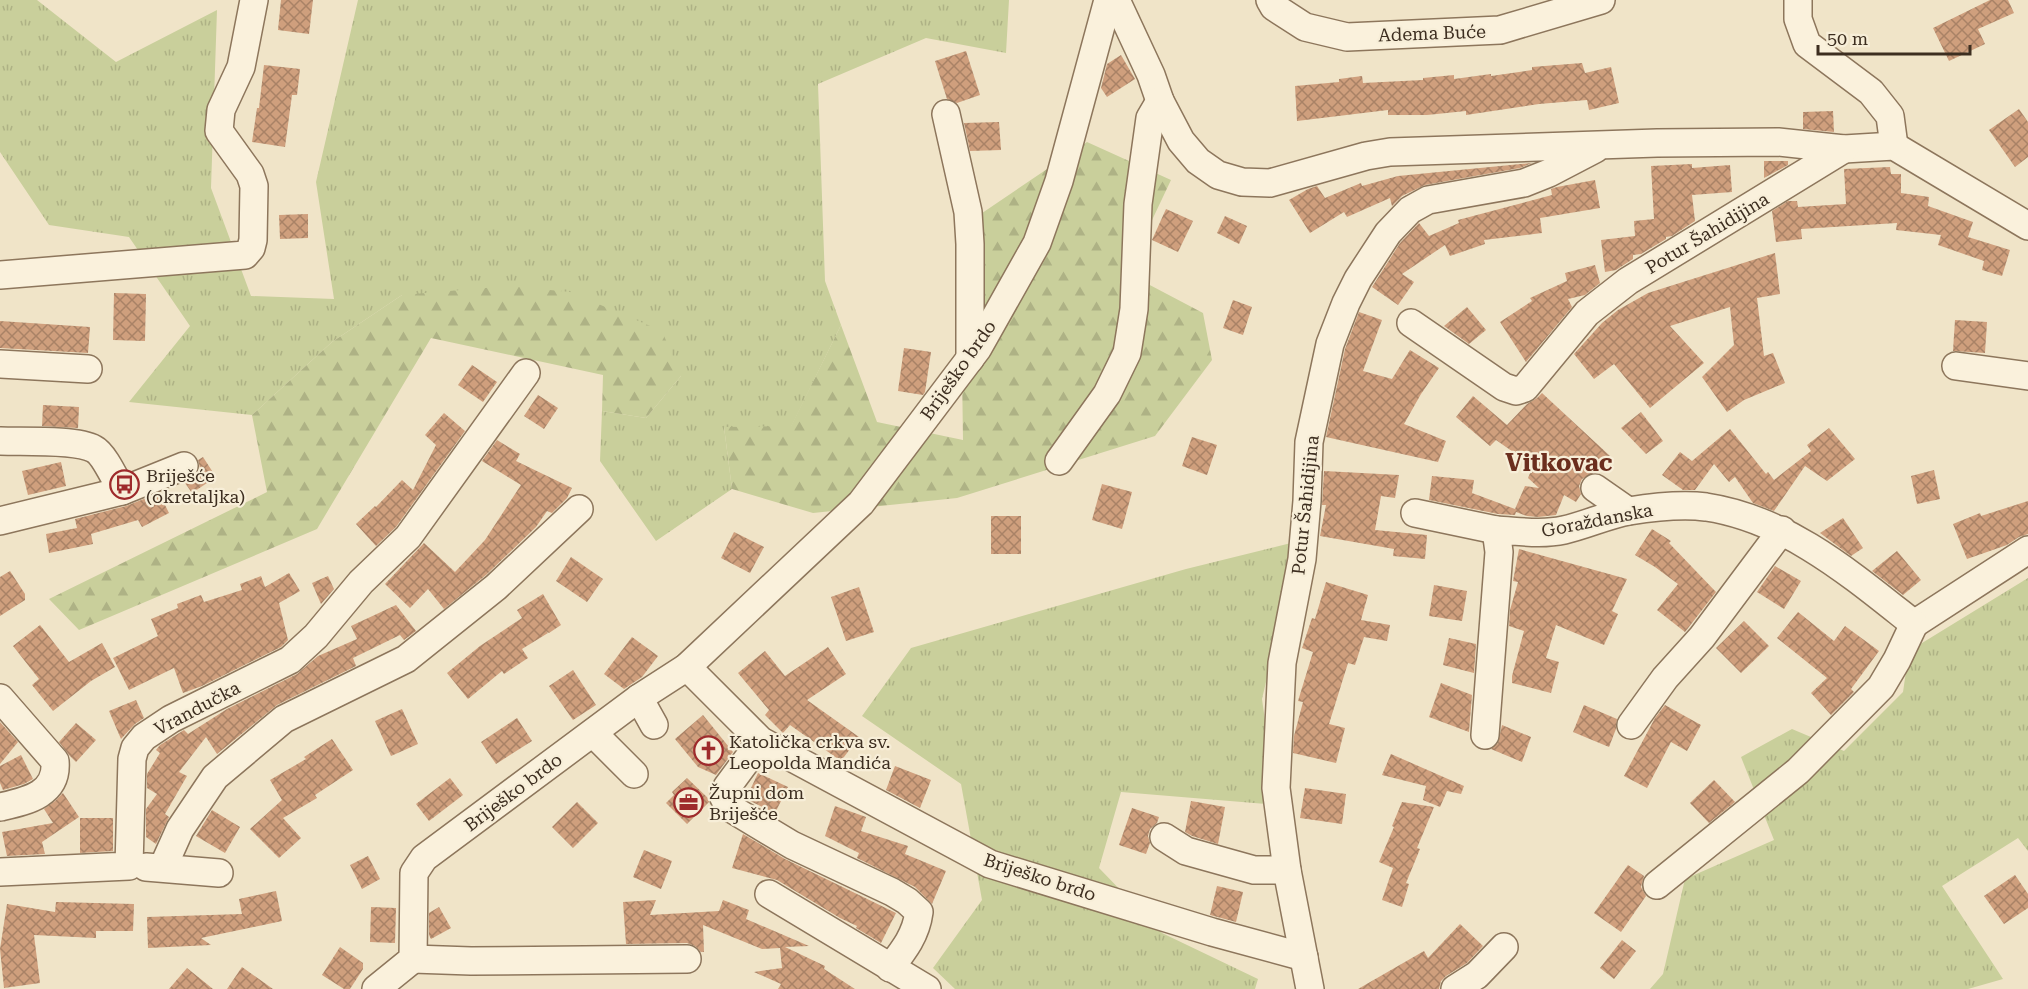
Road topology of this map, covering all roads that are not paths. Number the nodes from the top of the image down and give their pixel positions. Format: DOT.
graph roads {
  1 [pos="254,0"];
  2 [pos="1108,0"];
  3 [pos="1116,0"];
  4 [pos="1270,0"];
  5 [pos="1601,0"];
  6 [pos="1798,0"];
  7 [pos="1160,101"];
  8 [pos="946,114"];
  9 [pos="1601,145"];
  10 [pos="1894,146"];
  11 [pos="1845,149"];
  12 [pos="2028,225"];
  13 [pos="0,275"];
  14 [pos="1411,323"];
  15 [pos="970,359"];
  16 [pos="0,364"];
  17 [pos="1956,366"];
  18 [pos="88,369"];
  19 [pos="526,373"];
  20 [pos="2028,376"];
  21 [pos="0,441"];
  22 [pos="1059,461"];
  23 [pos="184,466"];
  24 [pos="1595,488"];
  25 [pos="122,491"];
  26 [pos="579,509"];
  27 [pos="1628,511"];
  28 [pos="1415,513"];
  29 [pos="0,521"];
  30 [pos="1496,530"];
  31 [pos="1782,530"];
  32 [pos="2028,550"];
  33 [pos="1914,624"];
  34 [pos="687,667"];
  35 [pos="0,698"];
  36 [pos="639,699"];
  37 [pos="654,724"];
  38 [pos="1631,725"];
  39 [pos="593,733"];
  40 [pos="1485,735"];
  41 [pos="761,741"];
  42 [pos="634,774"];
  43 [pos="0,807"];
  44 [pos="1164,837"];
  45 [pos="129,866"];
  46 [pos="163,867"];
  47 [pos="1287,870"];
  48 [pos="0,872"];
  49 [pos="219,873"];
  50 [pos="1658,885"];
  51 [pos="769,894"];
  52 [pos="1504,947"];
  53 [pos="1304,957"];
  54 [pos="413,959"];
  55 [pos="687,959"];
  56 [pos="890,968"];
  57 [pos="376,989"];
  58 [pos="927,989"];
  59 [pos="1310,989"];
  60 [pos="1455,989"];
  1 -- 13 [label="street"];
  2 -- 15 [label="street, Briješko brdo"];
  3 -- 7 [label="street, Potur Šahidijina"];
  4 -- 5 [label="street, Adema Buće"];
  6 -- 10 [label="street"];
  7 -- 9 [label="street, Potur Šahidijina"];
  7 -- 22 [label="street"];
  8 -- 15 [label="street"];
  9 -- 11 [label="street, Potur Šahidijina"];
  9 -- 47 [label="street, Potur Šahidijina"];
  10 -- 11 [label="street, Potur Šahidijina"];
  10 -- 12 [label="street"];
  11 -- 14 [label="street, Potur Šahidijina"];
  15 -- 34 [label="street, Briješko brdo"];
  16 -- 18 [label="street"];
  17 -- 20 [label="street"];
  19 -- 45 [label="street, Vrandučka"];
  21 -- 25 [label="street"];
  23 -- 25 [label="street"];
  24 -- 27 [label="street"];
  25 -- 29 [label="street"];
  26 -- 46 [label="street"];
  27 -- 30 [label="street, Goraždanska"];
  27 -- 31 [label="street, Goraždanska"];
  28 -- 30 [label="street, Goraždanska"];
  30 -- 40 [label="street"];
  31 -- 33 [label="street, Goraždanska"];
  31 -- 38 [label="street"];
  32 -- 33 [label="street"];
  33 -- 50 [label="street"];
  34 -- 36 [label="street, Briješko brdo"];
  34 -- 41 [label="street, Briješko brdo"];
  35 -- 43 [label="street"];
  36 -- 37 [label="street"];
  36 -- 39 [label="street, Briješko brdo"];
  39 -- 42 [label="street"];
  39 -- 54 [label="street, Briješko brdo"];
  41 -- 53 [label="street, Briješko brdo"];
  41 -- 56 [label="street"];
  44 -- 47 [label="street"];
  45 -- 46 [label="street"];
  45 -- 48 [label="street"];
  46 -- 49 [label="street"];
  47 -- 53 [label="street, Potur Šahidijina"];
  51 -- 56 [label="street"];
  52 -- 60 [label="street"];
  53 -- 59 [label="street, Potur Šahidijina"];
  54 -- 55 [label="street"];
  54 -- 57 [label="street"];
  56 -- 58 [label="street"];
}
